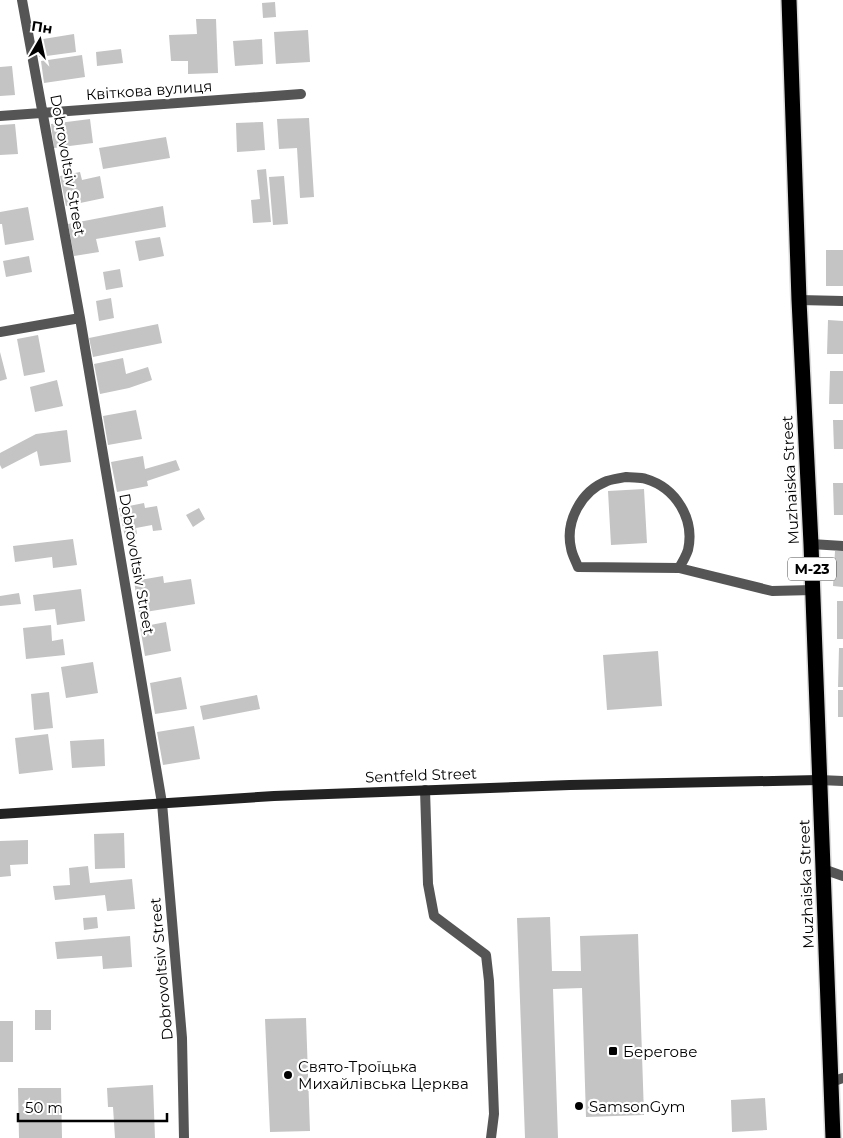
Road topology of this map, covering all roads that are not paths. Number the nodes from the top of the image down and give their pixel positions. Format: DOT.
graph roads {
  1 [pos="22,0"];
  2 [pos="789,0"];
  3 [pos="301,94"];
  4 [pos="43,113"];
  5 [pos="0,116"];
  6 [pos="799,300"];
  7 [pos="843,301"];
  8 [pos="80,318"];
  9 [pos="0,332"];
  10 [pos="811,544"];
  11 [pos="843,546"];
  12 [pos="679,568"];
  13 [pos="813,590"];
  14 [pos="819,780"];
  15 [pos="843,781"];
  16 [pos="425,790"];
  17 [pos="162,803"];
  18 [pos="0,814"];
  19 [pos="823,869"];
  20 [pos="843,876"];
  21 [pos="837,1080"];
  22 [pos="184,1138"];
  23 [pos="491,1138"];
  24 [pos="833,1138"];
  1 -- 4 [label="street, Dobrovoltsiv Street"];
  2 -- 6 [label="highway, Muzhaiska Street / М-23"];
  3 -- 4 [label="street, Квіткова вулиця"];
  4 -- 5 [label="street, Квіткова вулиця"];
  4 -- 8 [label="street, Dobrovoltsiv Street"];
  6 -- 7 [label="street"];
  6 -- 10 [label="highway, Muzhaiska Street / М-23"];
  8 -- 9 [label="street"];
  8 -- 17 [label="street, Dobrovoltsiv Street"];
  10 -- 11 [label="street"];
  10 -- 13 [label="highway, Muzhaiska Street / М-23"];
  12 -- 12 [label="street"];
  12 -- 13 [label="street"];
  13 -- 14 [label="highway, Muzhaiska Street / М-23"];
  14 -- 15 [label="street, Sentfeld Street"];
  14 -- 16 [label="street, Sentfeld Street"];
  14 -- 19 [label="highway, Muzhaiska Street / М-23"];
  16 -- 17 [label="street, Sentfeld Street"];
  16 -- 23 [label="street"];
  17 -- 18 [label="street, Sentfeld Street"];
  17 -- 22 [label="street, Dobrovoltsiv Street"];
  19 -- 20 [label="street"];
  19 -- 21 [label="highway, Muzhaiska Street / М-23"];
  21 -- 24 [label="highway, Muzhaiska Street / М-23"];
}
